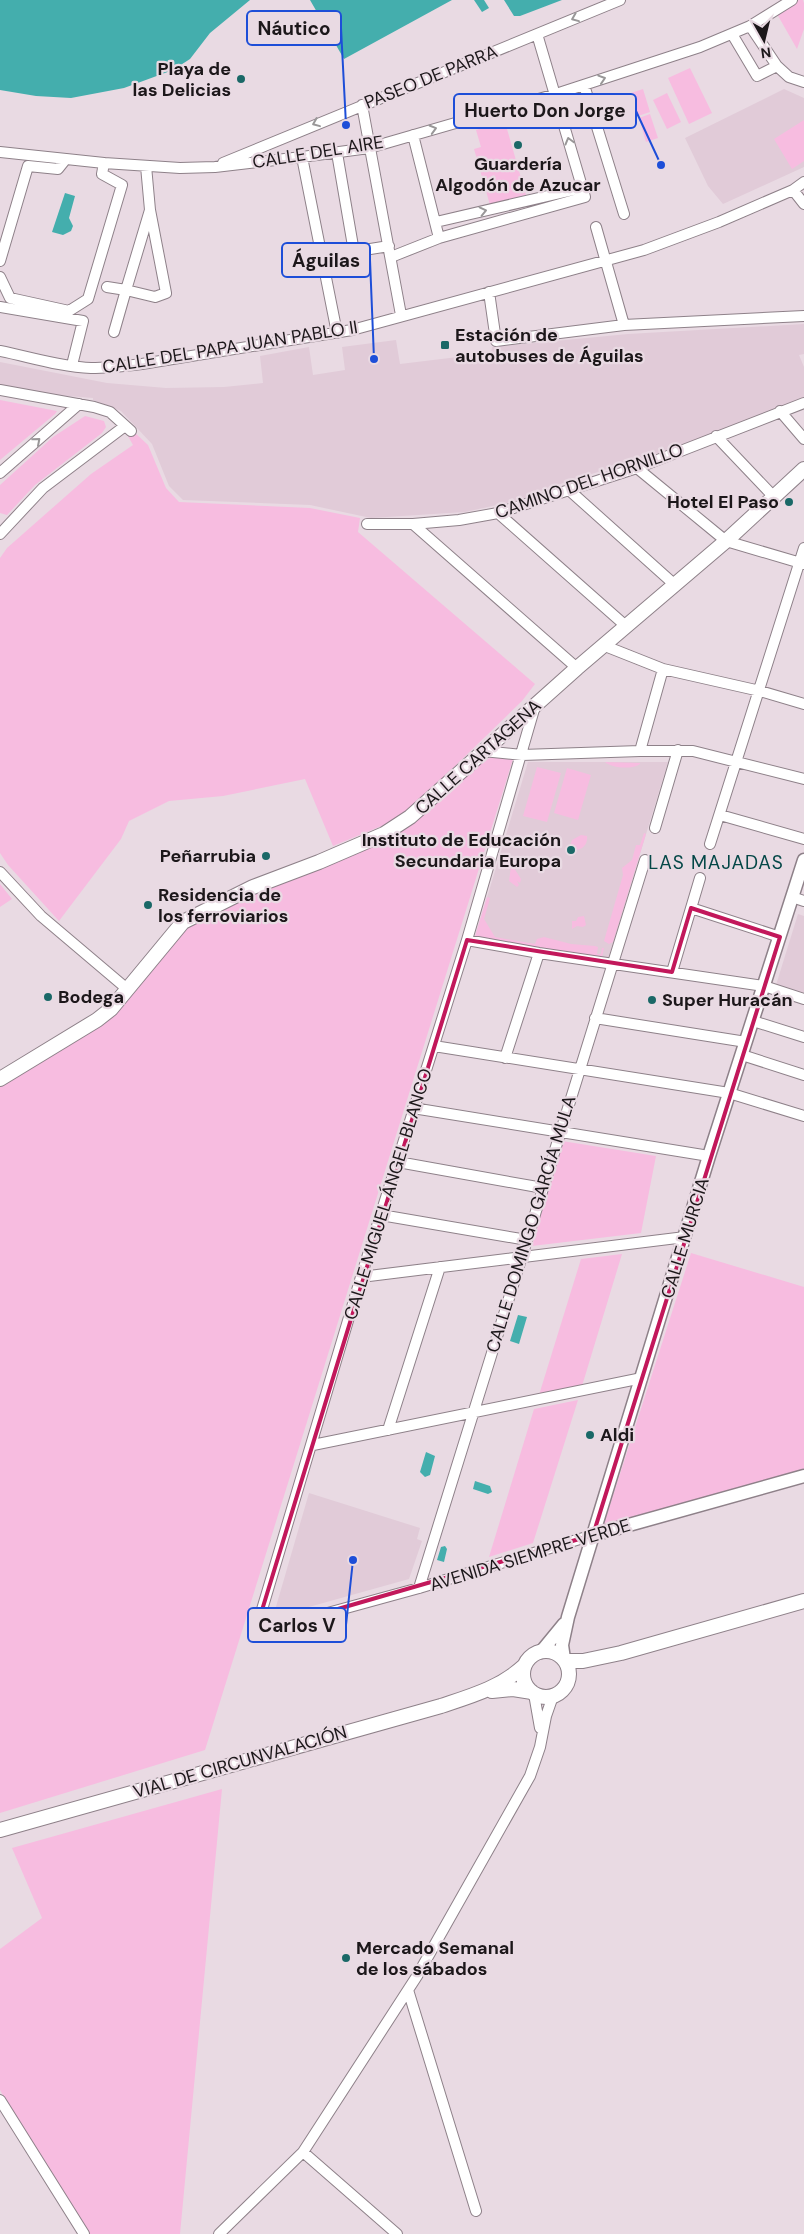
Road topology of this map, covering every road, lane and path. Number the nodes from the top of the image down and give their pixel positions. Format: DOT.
graph roads {
  1 [pos="620,0"];
  2 [pos="792,0"];
  3 [pos="750,26"];
  4 [pos="537,34"];
  5 [pos="732,34"];
  6 [pos="777,66"];
  7 [pos="804,82"];
  8 [pos="584,85"];
  9 [pos="556,94"];
  10 [pos="362,105"];
  11 [pos="413,135"];
  12 [pos="258,148"];
  13 [pos="369,148"];
  14 [pos="0,152"];
  15 [pos="336,153"];
  16 [pos="302,157"];
  17 [pos="66,159"];
  18 [pos="261,162"];
  19 [pos="104,163"];
  20 [pos="146,166"];
  21 [pos="215,167"];
  22 [pos="804,182"];
  23 [pos="582,188"];
  24 [pos="792,190"];
  25 [pos="804,204"];
  26 [pos="150,210"];
  27 [pos="624,214"];
  28 [pos="436,222"];
  29 [pos="596,227"];
  30 [pos="440,238"];
  31 [pos="389,246"];
  32 [pos="354,252"];
  33 [pos="321,257"];
  34 [pos="391,257"];
  35 [pos="605,259"];
  36 [pos="0,260"];
  37 [pos="0,277"];
  38 [pos="107,286"];
  39 [pos="126,290"];
  40 [pos="489,292"];
  41 [pos="0,308"];
  42 [pos="401,315"];
  43 [pos="804,316"];
  44 [pos="624,325"];
  45 [pos="114,332"];
  46 [pos="337,333"];
  47 [pos="0,351"];
  48 [pos="72,366"];
  49 [pos="0,390"];
  50 [pos="804,402"];
  51 [pos="78,404"];
  52 [pos="780,411"];
  53 [pos="716,436"];
  54 [pos="804,439"];
  55 [pos="637,468"];
  56 [pos="804,469"];
  57 [pos="0,473"];
  58 [pos="569,490"];
  59 [pos="774,497"];
  60 [pos="498,513"];
  61 [pos="367,524"];
  62 [pos="413,524"];
  63 [pos="0,534"];
  64 [pos="726,541"];
  65 [pos="804,548"];
  66 [pos="802,563"];
  67 [pos="675,585"];
  68 [pos="627,627"];
  69 [pos="605,646"];
  70 [pos="577,668"];
  71 [pos="663,668"];
  72 [pos="760,691"];
  73 [pos="804,704"];
  74 [pos="535,706"];
  75 [pos="640,750"];
  76 [pos="678,750"];
  77 [pos="483,751"];
  78 [pos="522,755"];
  79 [pos="736,762"];
  80 [pos="804,779"];
  81 [pos="720,815"];
  82 [pos="655,828"];
  83 [pos="804,839"];
  84 [pos="710,844"];
  85 [pos="645,860"];
  86 [pos="804,860"];
  87 [pos="0,872"];
  88 [pos="700,878"];
  89 [pos="798,899"];
  90 [pos="691,908"];
  91 [pos="780,937"];
  92 [pos="467,940"];
  93 [pos="539,954"];
  94 [pos="612,963"];
  95 [pos="672,972"];
  96 [pos="764,986"];
  97 [pos="126,988"];
  98 [pos="804,999"];
  99 [pos="595,1018"];
  100 [pos="753,1021"];
  101 [pos="804,1038"];
  102 [pos="746,1042"];
  103 [pos="434,1046"];
  104 [pos="742,1055"];
  105 [pos="504,1058"];
  106 [pos="579,1071"];
  107 [pos="804,1075"];
  108 [pos="0,1079"];
  109 [pos="729,1093"];
  110 [pos="413,1108"];
  111 [pos="804,1116"];
  112 [pos="560,1133"];
  113 [pos="709,1156"];
  114 [pos="398,1162"];
  115 [pos="543,1188"];
  116 [pos="381,1215"];
  117 [pos="685,1237"];
  118 [pos="526,1240"];
  119 [pos="521,1258"];
  120 [pos="440,1267"];
  121 [pos="361,1278"];
  122 [pos="642,1378"];
  123 [pos="473,1413"];
  124 [pos="388,1430"];
  125 [pos="313,1445"];
  126 [pos="804,1476"];
  127 [pos="593,1535"];
  128 [pos="418,1588"];
  129 [pos="804,1601"];
  130 [pos="568,1617"];
  131 [pos="255,1633"];
  132 [pos="541,1652"];
  133 [pos="621,1653"];
  134 [pos="564,1660"];
  135 [pos="524,1666"];
  136 [pos="568,1681"];
  137 [pos="479,1693"];
  138 [pos="533,1693"];
  139 [pos="553,1696"];
  140 [pos="540,1747"];
  141 [pos="0,1830"];
  142 [pos="408,1990"];
  143 [pos="0,2100"];
  144 [pos="303,2152"];
  145 [pos="476,2210"];
  146 [pos="84,2234"];
  147 [pos="219,2234"];
  148 [pos="397,2234"];
  1 -- 4 [label="street, PASEO DE PARRA, one-way"];
  2 -- 3 [label="street, CALLE DEL AIRE"];
  3 -- 5 [label="street, CALLE DEL AIRE"];
  3 -- 6 [label="street"];
  4 -- 9 [label="street"];
  4 -- 10 [label="street, PASEO DE PARRA"];
  5 -- 6 [label="street"];
  8 -- 5 [label="street, CALLE DEL AIRE, one-way"];
  6 -- 7 [label="street"];
  8 -- 9 [label="street, CALLE DEL AIRE"];
  8 -- 27 [label="street"];
  11 -- 9 [label="street, CALLE DEL AIRE, one-way"];
  23 -- 9 [label="street, one-way"];
  10 -- 12 [label="street, PASEO DE PARRA, one-way"];
  10 -- 13 [label="street"];
  11 -- 13 [label="street, CALLE DEL AIRE"];
  11 -- 28 [label="street"];
  12 -- 18 [label="street"];
  12 -- 21 [label="street, PASEO DE PARRA"];
  13 -- 15 [label="street, CALLE DEL AIRE"];
  13 -- 31 [label="street"];
  14 -- 17 [label="street, CALLE DEL AIRE"];
  15 -- 16 [label="street, CALLE DEL AIRE"];
  15 -- 32 [label="street"];
  16 -- 18 [label="street, CALLE DEL AIRE"];
  16 -- 33 [label="street"];
  17 -- 19 [label="street, CALLE DEL AIRE"];
  17 -- 36 [label="street"];
  18 -- 21 [label="street, CALLE DEL AIRE"];
  19 -- 20 [label="street, CALLE DEL AIRE"];
  19 -- 37 [label="street"];
  20 -- 21 [label="street, CALLE DEL AIRE"];
  20 -- 26 [label="street"];
  22 -- 24 [label="street, CALLE DEL PAPA JUAN PABLO II"];
  28 -- 23 [label="street, one-way"];
  23 -- 30 [label="street"];
  24 -- 25 [label="street"];
  24 -- 35 [label="street, CALLE DEL PAPA JUAN PABLO II"];
  26 -- 39 [label="street"];
  26 -- 39 [label="street"];
  28 -- 30 [label="street"];
  29 -- 35 [label="street"];
  30 -- 34 [label="street"];
  31 -- 32 [label="street"];
  31 -- 34 [label="street"];
  32 -- 33 [label="street"];
  33 -- 46 [label="street"];
  34 -- 42 [label="street"];
  35 -- 40 [label="street, CALLE DEL PAPA JUAN PABLO II"];
  35 -- 44 [label="street"];
  38 -- 39 [label="street"];
  39 -- 45 [label="street"];
  40 -- 42 [label="street, CALLE DEL PAPA JUAN PABLO II"];
  40 -- 44 [label="street"];
  41 -- 48 [label="street"];
  42 -- 46 [label="street, CALLE DEL PAPA JUAN PABLO II"];
  43 -- 44 [label="street"];
  46 -- 48 [label="street, CALLE DEL PAPA JUAN PABLO II"];
  47 -- 48 [label="street, CALLE DEL PAPA JUAN PABLO II"];
  49 -- 51 [label="street"];
  50 -- 52 [label="street, CAMINO DEL HORNILLO"];
  57 -- 51 [label="street, one-way"];
  51 -- 63 [label="street"];
  52 -- 53 [label="street, CAMINO DEL HORNILLO"];
  52 -- 54 [label="street"];
  53 -- 55 [label="street, CAMINO DEL HORNILLO"];
  53 -- 59 [label="street"];
  55 -- 58 [label="street, CAMINO DEL HORNILLO"];
  55 -- 64 [label="street"];
  56 -- 59 [label="main road, CALLE CARTAGENA"];
  58 -- 60 [label="street, CAMINO DEL HORNILLO"];
  58 -- 67 [label="street"];
  59 -- 64 [label="main road, CALLE CARTAGENA"];
  60 -- 62 [label="street, CAMINO DEL HORNILLO"];
  60 -- 68 [label="street"];
  61 -- 62 [label="street, CAMINO DEL HORNILLO"];
  62 -- 70 [label="street"];
  64 -- 66 [label="street"];
  64 -- 67 [label="main road, CALLE CARTAGENA"];
  65 -- 66 [label="street"];
  66 -- 72 [label="street"];
  67 -- 68 [label="main road, CALLE CARTAGENA"];
  68 -- 69 [label="main road, CALLE CARTAGENA"];
  69 -- 70 [label="main road, CALLE CARTAGENA"];
  69 -- 71 [label="street"];
  70 -- 74 [label="main road, CALLE CARTAGENA"];
  71 -- 72 [label="street"];
  71 -- 75 [label="street"];
  72 -- 73 [label="street"];
  72 -- 79 [label="street"];
  74 -- 77 [label="main road, CALLE CARTAGENA"];
  74 -- 78 [label="street, CALLE MIGUEL ÁNGEL BLANCO"];
  75 -- 76 [label="street"];
  75 -- 78 [label="street"];
  76 -- 79 [label="street"];
  76 -- 82 [label="street"];
  77 -- 78 [label="street"];
  77 -- 97 [label="main road, CALLE CARTAGENA"];
  78 -- 92 [label="street, CALLE MIGUEL ÁNGEL BLANCO"];
  79 -- 80 [label="street"];
  79 -- 81 [label="street"];
  81 -- 83 [label="street"];
  81 -- 84 [label="street"];
  85 -- 94 [label="street, CALLE DOMINGO GARCÍA MULA"];
  86 -- 89 [label="street, CALLE MURCIA"];
  87 -- 97 [label="street"];
  88 -- 90 [label="street"];
  89 -- 91 [label="street, CALLE MURCIA"];
  90 -- 91 [label="street"];
  90 -- 95 [label="street"];
  91 -- 96 [label="street, CALLE MURCIA"];
  92 -- 93 [label="street"];
  92 -- 103 [label="street, CALLE MIGUEL ÁNGEL BLANCO"];
  93 -- 94 [label="street"];
  93 -- 105 [label="street"];
  94 -- 95 [label="street"];
  94 -- 99 [label="street, CALLE DOMINGO GARCÍA MULA"];
  95 -- 96 [label="street"];
  96 -- 98 [label="street"];
  96 -- 100 [label="street, CALLE MURCIA"];
  97 -- 108 [label="main road, CALLE CARTAGENA"];
  99 -- 102 [label="street"];
  99 -- 106 [label="street, CALLE DOMINGO GARCÍA MULA"];
  100 -- 101 [label="street"];
  100 -- 102 [label="street, CALLE MURCIA"];
  102 -- 104 [label="street, CALLE MURCIA"];
  103 -- 105 [label="street"];
  103 -- 110 [label="street, CALLE MIGUEL ÁNGEL BLANCO"];
  104 -- 107 [label="street"];
  104 -- 109 [label="street, CALLE MURCIA"];
  105 -- 106 [label="street"];
  106 -- 109 [label="street"];
  106 -- 112 [label="street, CALLE DOMINGO GARCÍA MULA"];
  109 -- 111 [label="street"];
  109 -- 113 [label="street, CALLE MURCIA"];
  110 -- 112 [label="street"];
  110 -- 114 [label="street, CALLE MIGUEL ÁNGEL BLANCO"];
  112 -- 113 [label="street"];
  112 -- 115 [label="street, CALLE DOMINGO GARCÍA MULA"];
  113 -- 117 [label="street, CALLE MURCIA"];
  114 -- 115 [label="street"];
  114 -- 116 [label="street, CALLE MIGUEL ÁNGEL BLANCO"];
  115 -- 118 [label="street, CALLE DOMINGO GARCÍA MULA"];
  116 -- 118 [label="street"];
  116 -- 121 [label="street, CALLE MIGUEL ÁNGEL BLANCO"];
  117 -- 119 [label="street"];
  117 -- 122 [label="street, CALLE MURCIA"];
  118 -- 119 [label="street, CALLE DOMINGO GARCÍA MULA"];
  119 -- 120 [label="street"];
  119 -- 123 [label="street, CALLE DOMINGO GARCÍA MULA"];
  120 -- 121 [label="street"];
  120 -- 124 [label="street"];
  121 -- 125 [label="street, CALLE MIGUEL ÁNGEL BLANCO"];
  122 -- 123 [label="street"];
  122 -- 127 [label="street, CALLE MURCIA"];
  123 -- 124 [label="street"];
  123 -- 128 [label="street, CALLE DOMINGO GARCÍA MULA"];
  124 -- 125 [label="street"];
  125 -- 131 [label="street, CALLE MIGUEL ÁNGEL BLANCO"];
  126 -- 127 [label="street, AVENIDA SIEMPRE VERDE"];
  127 -- 128 [label="street, AVENIDA SIEMPRE VERDE"];
  127 -- 130 [label="street, CALLE MURCIA"];
  128 -- 131 [label="street, AVENIDA SIEMPRE VERDE"];
  129 -- 133 [label="main road"];
  130 -- 132 [label="street, CALLE MURCIA"];
  130 -- 134 [label="street, CALLE MURCIA"];
  132 -- 134 [label="main road"];
  132 -- 135 [label="main road"];
  133 -- 134 [label="main road"];
  133 -- 136 [label="main road"];
  134 -- 136 [label="main road"];
  135 -- 137 [label="main road, VIAL DE CIRCUNVALACIÓN"];
  135 -- 138 [label="main road"];
  136 -- 139 [label="main road"];
  137 -- 138 [label="main road, VIAL DE CIRCUNVALACIÓN"];
  137 -- 141 [label="main road, VIAL DE CIRCUNVALACIÓN"];
  138 -- 139 [label="main road"];
  138 -- 140 [label="street"];
  139 -- 140 [label="street"];
  140 -- 142 [label="street"];
  142 -- 144 [label="street"];
  142 -- 145 [label="street"];
  143 -- 146 [label="street"];
  144 -- 147 [label="street"];
  144 -- 148 [label="street"];
}
